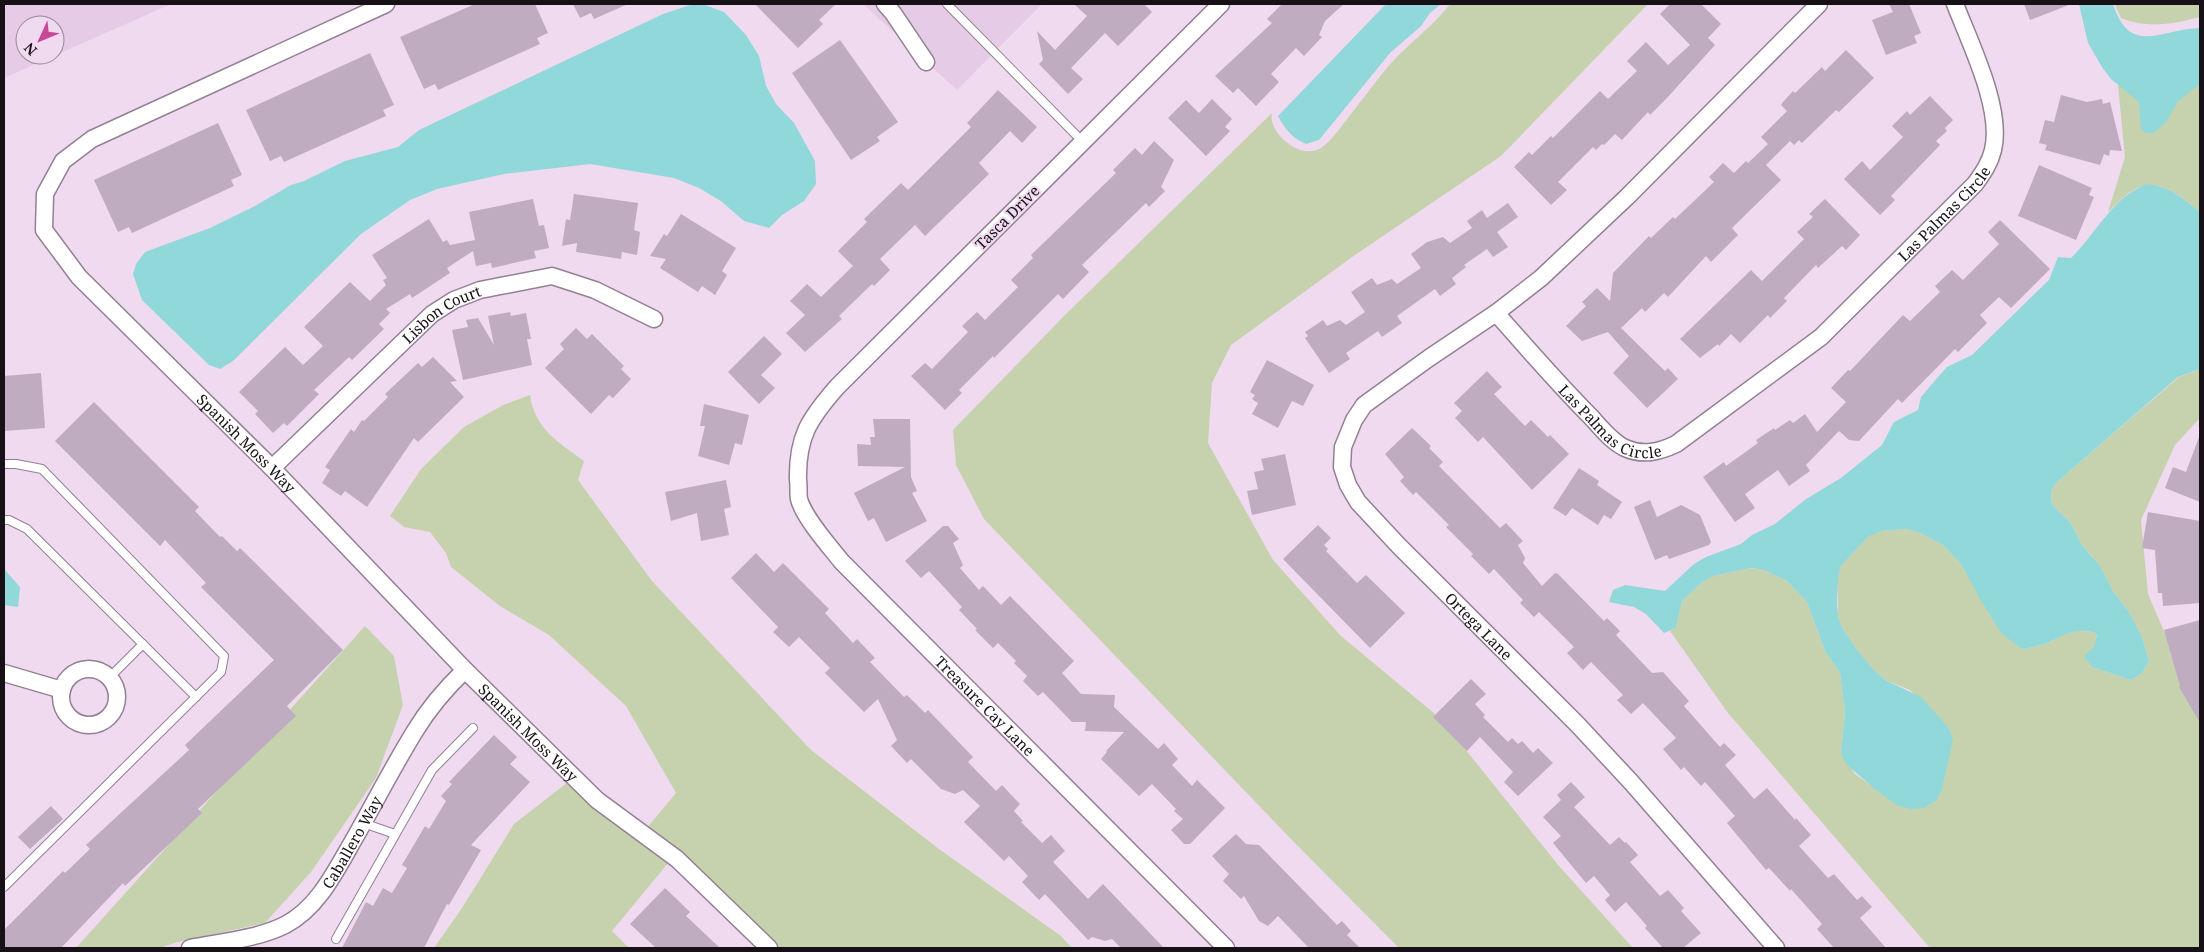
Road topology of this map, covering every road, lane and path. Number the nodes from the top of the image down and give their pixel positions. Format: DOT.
graph roads {
  1 [pos="386,4"];
  2 [pos="885,4"];
  3 [pos="947,4"];
  4 [pos="1221,4"];
  5 [pos="1820,4"];
  6 [pos="1955,4"];
  7 [pos="926,62"];
  8 [pos="1083,142"];
  9 [pos="1496,313"];
  10 [pos="654,319"];
  11 [pos="804,437"];
  12 [pos="4,464"];
  13 [pos="272,468"];
  14 [pos="4,520"];
  15 [pos="143,644"];
  16 [pos="465,670"];
  17 [pos="4,673"];
  18 [pos="109,678"];
  19 [pos="62,690"];
  20 [pos="196,696"];
  21 [pos="473,728"];
  22 [pos="363,823"];
  23 [pos="395,834"];
  24 [pos="4,887"];
  25 [pos="336,940"];
  26 [pos="190,948"];
  27 [pos="769,948"];
  28 [pos="1226,948"];
  29 [pos="1776,948"];
  1 -- 13 [label="street, Spanish Moss Way"];
  2 -- 7 [label="street"];
  3 -- 8 [label="lane"];
  4 -- 8 [label="street, Tasca Drive"];
  5 -- 9 [label="street"];
  6 -- 9 [label="street, Las Palmas Circle"];
  8 -- 11 [label="street, Tasca Drive"];
  9 -- 29 [label="street, Ortega Lane"];
  10 -- 13 [label="street, Lisbon Court"];
  11 -- 28 [label="street, Treasure Cay Lane"];
  12 -- 20 [label="lane"];
  13 -- 16 [label="street, Spanish Moss Way"];
  14 -- 15 [label="lane"];
  15 -- 18 [label="lane"];
  15 -- 20 [label="lane"];
  16 -- 22 [label="street, Caballero Way"];
  16 -- 27 [label="street, Spanish Moss Way"];
  17 -- 19 [label="street"];
  18 -- 19 [label="street"];
  18 -- 19 [label="street"];
  20 -- 24 [label="lane"];
  21 -- 23 [label="lane"];
  22 -- 23 [label="lane"];
  22 -- 26 [label="street, Caballero Way"];
  23 -- 25 [label="lane"];
}
